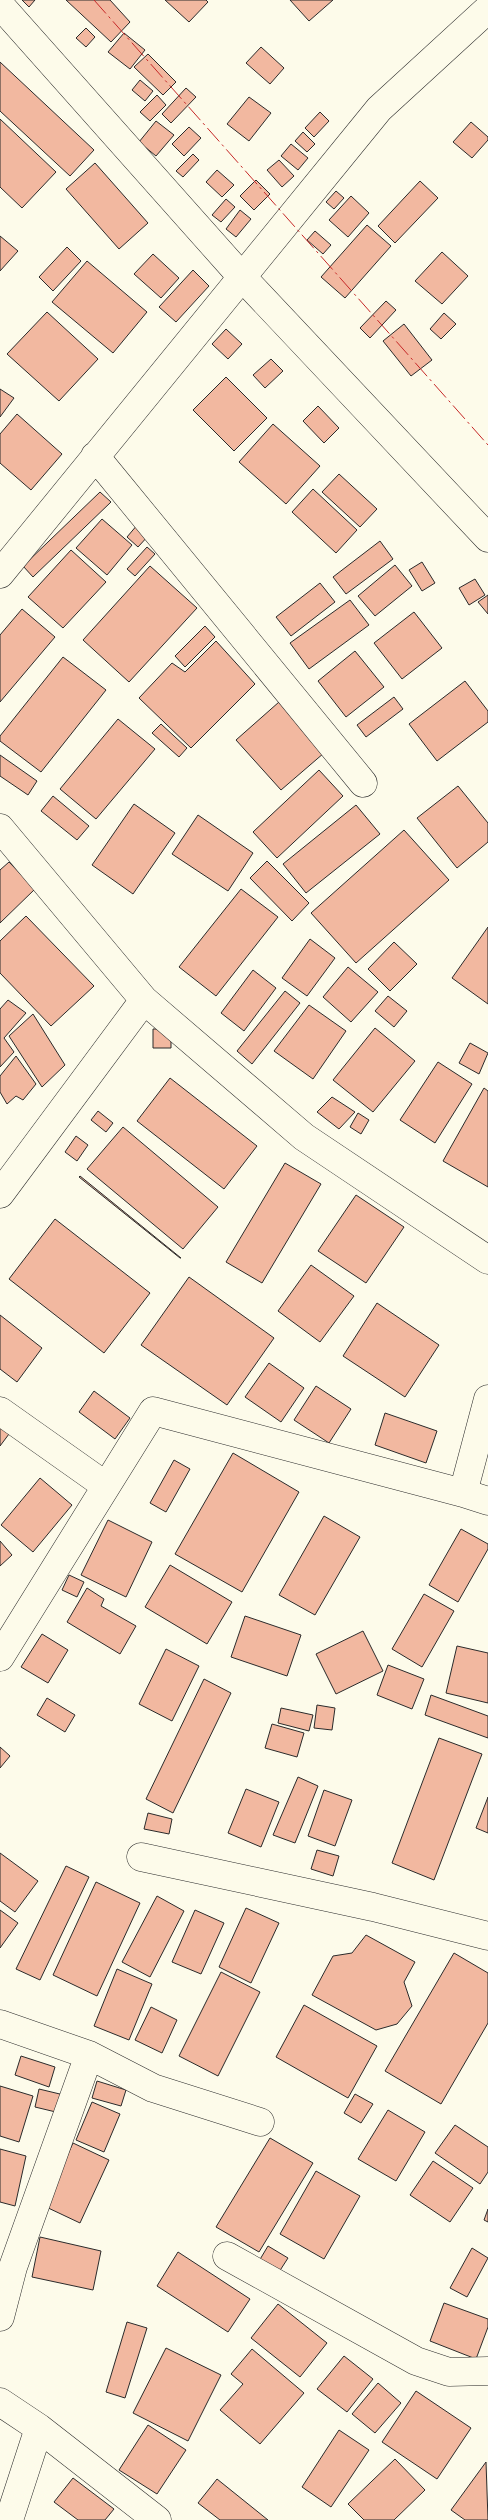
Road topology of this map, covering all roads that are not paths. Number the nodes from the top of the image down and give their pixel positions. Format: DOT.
graph roads {
  1 [pos="0,5"];
  2 [pos="488,9"];
  3 [pos="242,276"];
  4 [pos="96,456"];
  5 [pos="488,538"];
  6 [pos="0,574"];
  7 [pos="363,783"];
  8 [pos="0,828"];
  9 [pos="144,1000"];
  10 [pos="0,1194"];
  11 [pos="488,1260"];
  12 [pos="488,1399"];
  13 [pos="0,1411"];
  14 [pos="106,1486"];
  15 [pos="476,1497"];
  16 [pos="0,1656"];
  17 [pos="140,1857"];
  18 [pos="488,1936"];
  19 [pos="0,2024"];
  20 [pos="89,2055"];
  21 [pos="260,2122"];
  22 [pos="227,2256"];
  23 [pos="0,2317"];
  24 [pos="488,2371"];
  25 [pos="0,2402"];
  26 [pos="38,2428"];
  27 [pos="9,2520"];
  28 [pos="157,2520"];
  1 -- 3 [label="street"];
  2 -- 3 [label="street"];
  3 -- 4 [label="street"];
  3 -- 5 [label="street"];
  4 -- 6 [label="street"];
  4 -- 7 [label="street"];
  8 -- 9 [label="street"];
  9 -- 10 [label="street"];
  9 -- 11 [label="street"];
  12 -- 15 [label="street"];
  13 -- 14 [label="street"];
  14 -- 15 [label="street"];
  14 -- 16 [label="street"];
  17 -- 18 [label="street"];
  19 -- 20 [label="street"];
  20 -- 21 [label="street"];
  20 -- 23 [label="street"];
  22 -- 24 [label="street"];
  25 -- 26 [label="street"];
  26 -- 27 [label="street"];
  26 -- 28 [label="street"];
}
